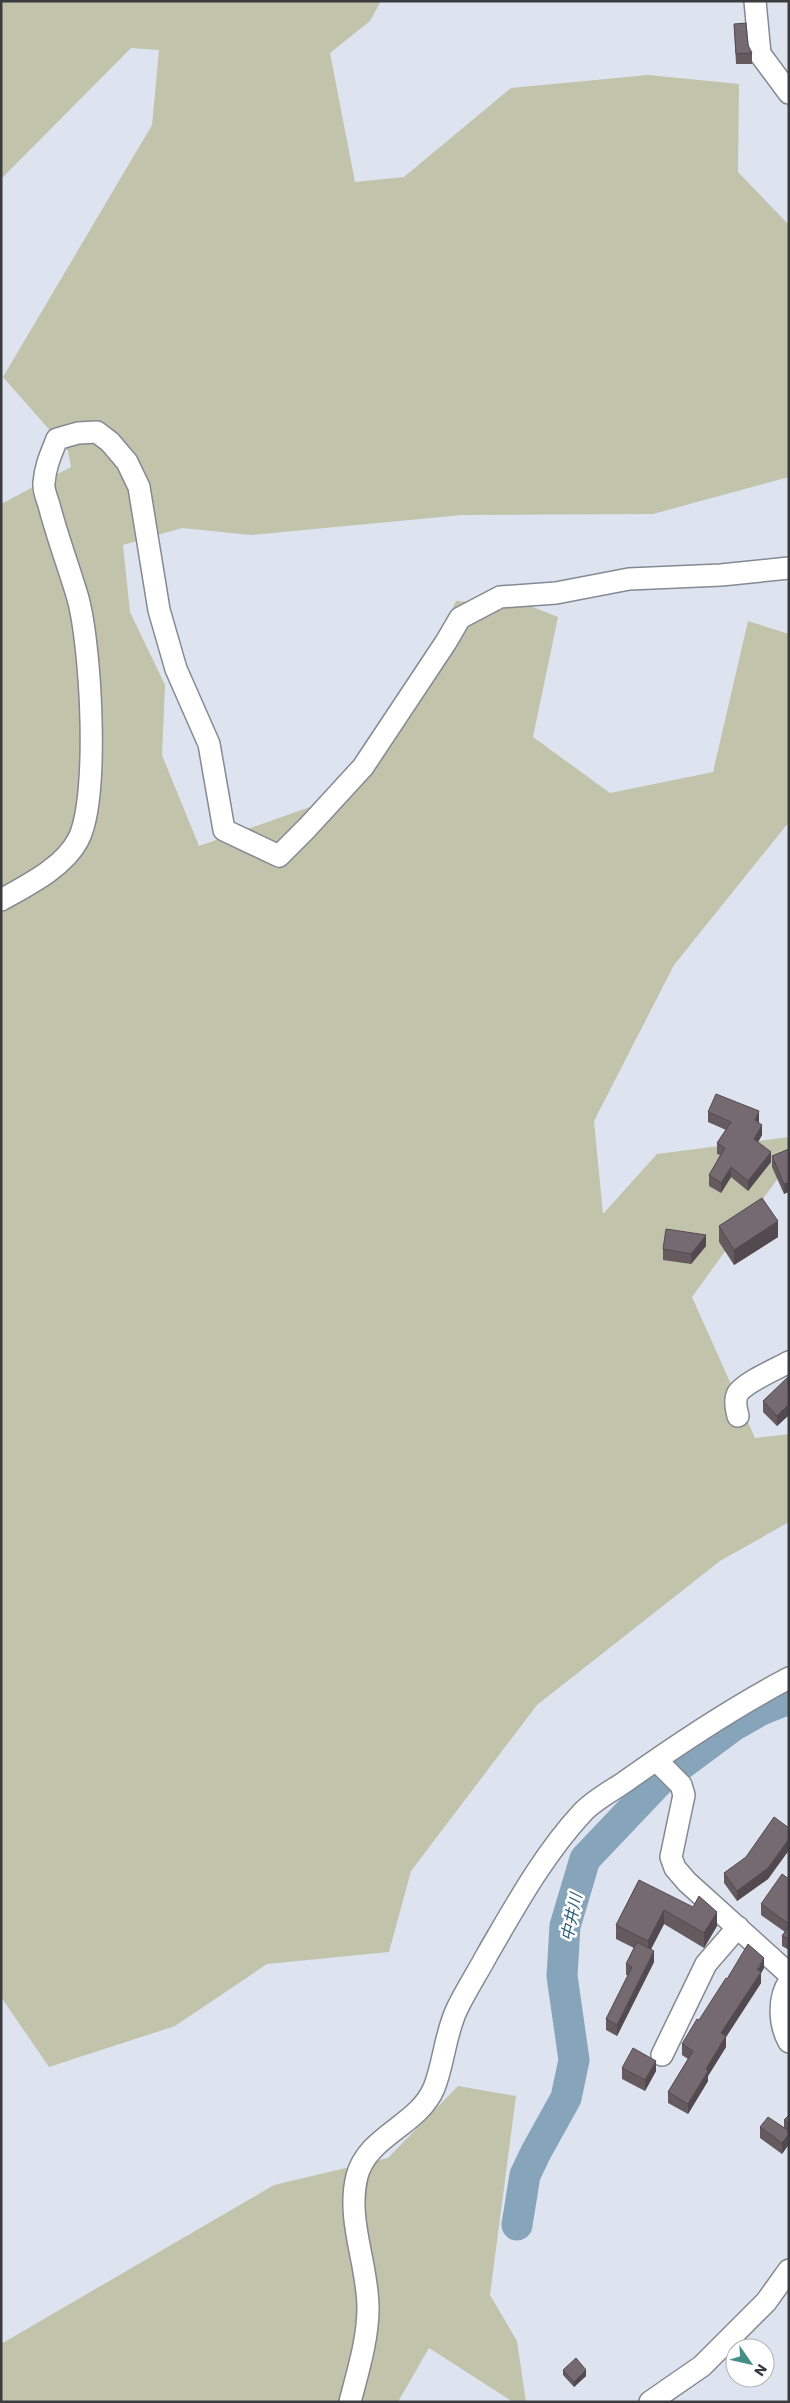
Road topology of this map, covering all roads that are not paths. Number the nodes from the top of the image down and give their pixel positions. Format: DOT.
graph roads {
  1 [pos="755,1"];
  2 [pos="789,93"];
  3 [pos="789,568"];
  4 [pos="1,900"];
  5 [pos="789,1362"];
  6 [pos="738,1416"];
  7 [pos="789,1678"];
  8 [pos="659,1764"];
  9 [pos="738,1927"];
  10 [pos="789,1974"];
  11 [pos="789,1982"];
  12 [pos="789,2042"];
  13 [pos="662,2055"];
  14 [pos="789,2270"];
  15 [pos="350,2402"];
  16 [pos="650,2402"];
  1 -- 2 [label="street"];
  3 -- 4 [label="street"];
  5 -- 6 [label="street"];
  7 -- 8 [label="street"];
  8 -- 9 [label="street"];
  8 -- 15 [label="street"];
  9 -- 10 [label="street"];
  9 -- 13 [label="street"];
  11 -- 12 [label="street"];
  14 -- 16 [label="street"];
}
